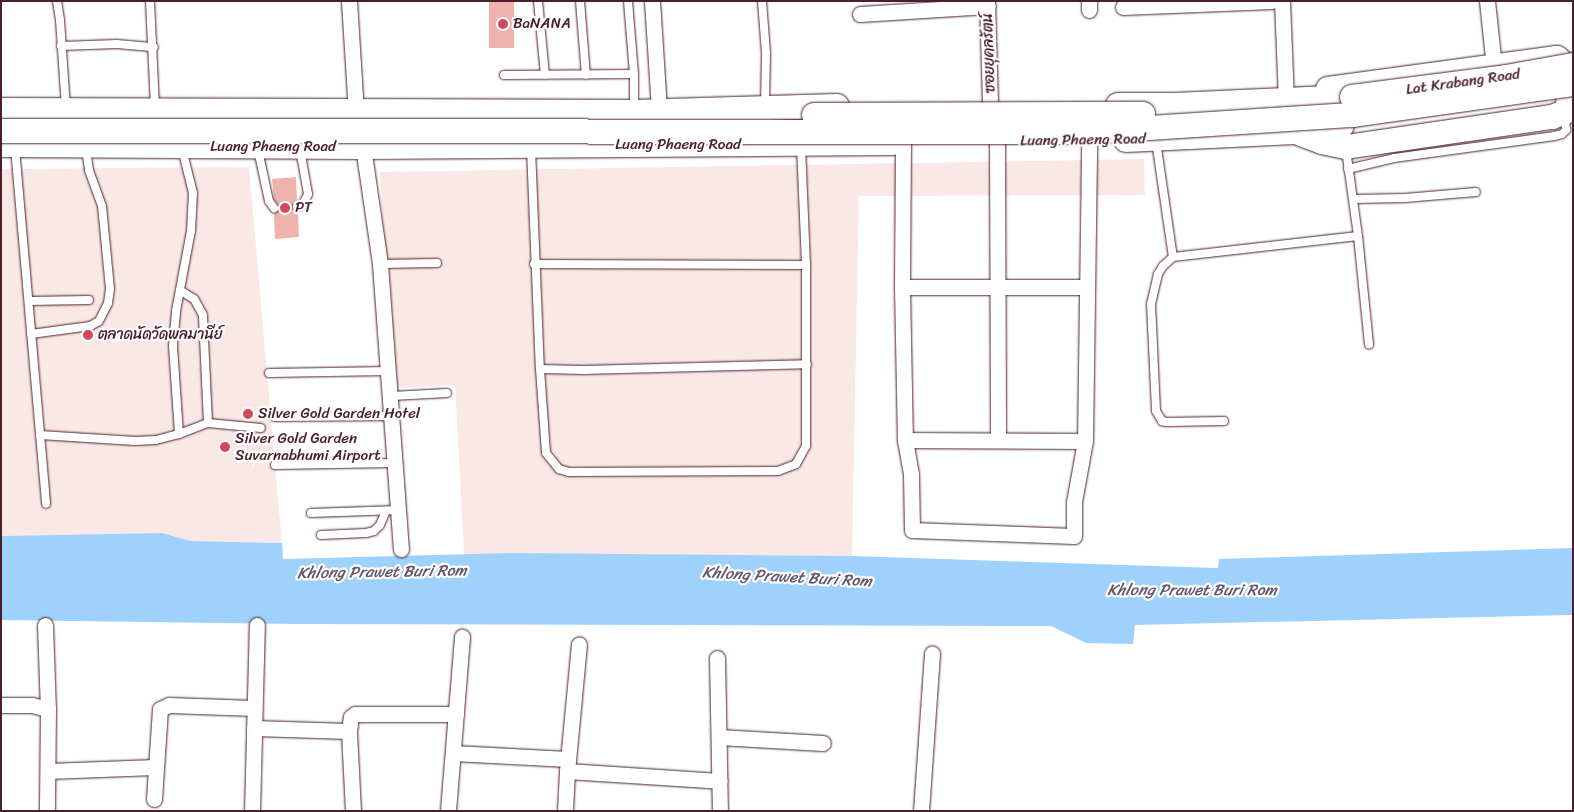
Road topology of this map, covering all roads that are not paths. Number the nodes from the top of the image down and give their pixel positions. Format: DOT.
graph roads {
  1 [pos="57,1"];
  2 [pos="150,1"];
  3 [pos="349,1"];
  4 [pos="538,1"];
  5 [pos="580,1"];
  6 [pos="628,1"];
  7 [pos="652,1"];
  8 [pos="762,1"];
  9 [pos="1272,1"];
  10 [pos="1282,1"];
  11 [pos="1487,1"];
  12 [pos="987,4"];
  13 [pos="1123,7"];
  14 [pos="860,14"];
  15 [pos="61,46"];
  16 [pos="154,47"];
  17 [pos="1573,65"];
  18 [pos="1494,66"];
  19 [pos="586,74"];
  20 [pos="634,74"];
  21 [pos="1573,74"];
  22 [pos="504,75"];
  23 [pos="545,75"];
  24 [pos="1573,84"];
  25 [pos="1287,102"];
  26 [pos="1569,102"];
  27 [pos="990,104"];
  28 [pos="765,107"];
  29 [pos="66,110"];
  30 [pos="659,110"];
  31 [pos="1,111"];
  32 [pos="156,111"];
  33 [pos="356,111"];
  34 [pos="634,112"];
  35 [pos="1354,124"];
  36 [pos="1295,132"];
  37 [pos="1089,140"];
  38 [pos="1156,140"];
  39 [pos="6,141"];
  40 [pos="997,141"];
  41 [pos="903,143"];
  42 [pos="801,144"];
  43 [pos="85,146"];
  44 [pos="531,146"];
  45 [pos="181,147"];
  46 [pos="258,147"];
  47 [pos="300,147"];
  48 [pos="363,147"];
  49 [pos="1347,158"];
  50 [pos="1476,192"];
  51 [pos="1354,199"];
  52 [pos="274,208"];
  53 [pos="297,208"];
  54 [pos="1358,236"];
  55 [pos="1173,257"];
  56 [pos="437,263"];
  57 [pos="380,264"];
  58 [pos="534,264"];
  59 [pos="806,265"];
  60 [pos="902,287"];
  61 [pos="1087,287"];
  62 [pos="996,288"];
  63 [pos="181,291"];
  64 [pos="90,300"];
  65 [pos="29,301"];
  66 [pos="30,334"];
  67 [pos="1369,344"];
  68 [pos="807,364"];
  69 [pos="540,369"];
  70 [pos="389,371"];
  71 [pos="269,373"];
  72 [pos="447,393"];
  73 [pos="392,396"];
  74 [pos="393,416"];
  75 [pos="275,418"];
  76 [pos="1224,420"];
  77 [pos="208,423"];
  78 [pos="261,428"];
  79 [pos="40,434"];
  80 [pos="179,434"];
  81 [pos="906,440"];
  82 [pos="998,440"];
  83 [pos="1084,441"];
  84 [pos="395,463"];
  85 [pos="275,465"];
  86 [pos="46,504"];
  87 [pos="392,511"];
  88 [pos="311,513"];
  89 [pos="321,535"];
  90 [pos="401,549"];
  91 [pos="45,625"];
  92 [pos="256,625"];
  93 [pos="462,637"];
  94 [pos="579,645"];
  95 [pos="932,653"];
  96 [pos="718,658"];
  97 [pos="1,705"];
  98 [pos="48,708"];
  99 [pos="254,708"];
  100 [pos="456,714"];
  101 [pos="254,728"];
  102 [pos="349,731"];
  103 [pos="720,737"];
  104 [pos="822,743"];
  105 [pos="453,753"];
  106 [pos="568,765"];
  107 [pos="155,767"];
  108 [pos="48,771"];
  109 [pos="720,781"];
  110 [pos="154,799"];
  111 [pos="47,811"];
  112 [pos="252,811"];
  113 [pos="353,811"];
  114 [pos="448,811"];
  115 [pos="565,811"];
  116 [pos="720,811"];
  117 [pos="921,811"];
  1 -- 15 [label="lane"];
  2 -- 16 [label="lane"];
  3 -- 33 [label="street"];
  4 -- 23 [label="lane"];
  5 -- 19 [label="lane"];
  6 -- 20 [label="lane"];
  7 -- 30 [label="street"];
  8 -- 28 [label="lane"];
  9 -- 13 [label="street"];
  10 -- 25 [label="street"];
  11 -- 18 [label="street"];
  12 -- 14 [label="street"];
  12 -- 27 [label="street, ซอยยุคลรัตน์"];
  15 -- 16 [label="lane"];
  15 -- 29 [label="lane"];
  16 -- 32 [label="lane"];
  17 -- 25 [label="main road, Lat Krabang Road, bridge"];
  18 -- 25 [label="main road"];
  18 -- 26 [label="main road"];
  19 -- 20 [label="lane"];
  19 -- 23 [label="lane"];
  20 -- 34 [label="lane"];
  21 -- 31 [label="main road, bridge"];
  22 -- 23 [label="lane"];
  24 -- 39 [label="main road, bridge"];
  25 -- 27 [label="main road"];
  26 -- 35 [label="main road, Lat Krabang Road"];
  26 -- 49 [label="main road"];
  27 -- 28 [label="main road"];
  28 -- 30 [label="main road"];
  29 -- 31 [label="main road"];
  29 -- 32 [label="main road"];
  30 -- 34 [label="main road"];
  32 -- 33 [label="main road"];
  33 -- 34 [label="main road"];
  35 -- 36 [label="main road, Luang Phaeng Road"];
  36 -- 38 [label="main road, Luang Phaeng Road"];
  36 -- 49 [label="main road"];
  37 -- 38 [label="main road, Luang Phaeng Road"];
  37 -- 40 [label="main road, Luang Phaeng Road"];
  37 -- 61 [label="street"];
  38 -- 55 [label="lane"];
  39 -- 43 [label="main road, Luang Phaeng Road"];
  39 -- 65 [label="lane"];
  40 -- 41 [label="main road, Luang Phaeng Road"];
  40 -- 62 [label="street"];
  41 -- 42 [label="main road, Luang Phaeng Road"];
  41 -- 60 [label="street"];
  42 -- 44 [label="main road, Luang Phaeng Road"];
  42 -- 59 [label="lane"];
  43 -- 45 [label="main road, Luang Phaeng Road"];
  43 -- 66 [label="lane"];
  44 -- 48 [label="main road, Luang Phaeng Road"];
  44 -- 58 [label="lane"];
  45 -- 46 [label="main road, Luang Phaeng Road"];
  45 -- 63 [label="lane"];
  46 -- 47 [label="main road, Luang Phaeng Road"];
  46 -- 52 [label="lane"];
  47 -- 48 [label="main road, Luang Phaeng Road"];
  47 -- 53 [label="lane"];
  48 -- 57 [label="street"];
  49 -- 51 [label="lane"];
  50 -- 51 [label="lane"];
  51 -- 54 [label="lane"];
  54 -- 55 [label="lane"];
  54 -- 67 [label="lane"];
  55 -- 76 [label="lane"];
  56 -- 57 [label="lane"];
  57 -- 70 [label="street"];
  58 -- 59 [label="lane"];
  58 -- 69 [label="lane"];
  59 -- 68 [label="lane"];
  60 -- 62 [label="street"];
  60 -- 81 [label="street"];
  61 -- 62 [label="street"];
  61 -- 83 [label="street"];
  62 -- 82 [label="street"];
  63 -- 77 [label="lane"];
  63 -- 80 [label="lane"];
  64 -- 65 [label="lane"];
  65 -- 66 [label="lane"];
  66 -- 79 [label="lane"];
  68 -- 69 [label="lane"];
  68 -- 69 [label="lane"];
  70 -- 71 [label="lane"];
  70 -- 73 [label="street"];
  72 -- 73 [label="lane"];
  73 -- 74 [label="street"];
  74 -- 75 [label="lane"];
  74 -- 84 [label="street"];
  77 -- 78 [label="lane"];
  77 -- 80 [label="lane"];
  79 -- 80 [label="lane"];
  79 -- 86 [label="lane"];
  81 -- 82 [label="street"];
  81 -- 83 [label="street"];
  82 -- 83 [label="street"];
  84 -- 85 [label="lane"];
  84 -- 87 [label="street"];
  87 -- 88 [label="lane"];
  87 -- 89 [label="lane"];
  87 -- 90 [label="street"];
  91 -- 98 [label="street"];
  92 -- 99 [label="street"];
  93 -- 100 [label="street"];
  94 -- 106 [label="street"];
  95 -- 117 [label="street"];
  96 -- 103 [label="street"];
  97 -- 98 [label="street"];
  98 -- 108 [label="street"];
  99 -- 101 [label="street"];
  99 -- 107 [label="street"];
  100 -- 102 [label="street"];
  100 -- 105 [label="street"];
  101 -- 102 [label="street"];
  101 -- 112 [label="street"];
  102 -- 113 [label="street"];
  103 -- 104 [label="street"];
  103 -- 109 [label="street"];
  105 -- 106 [label="street"];
  105 -- 114 [label="street"];
  106 -- 109 [label="street"];
  106 -- 115 [label="street"];
  107 -- 108 [label="street"];
  107 -- 110 [label="street"];
  108 -- 111 [label="street"];
  109 -- 116 [label="street"];
}
